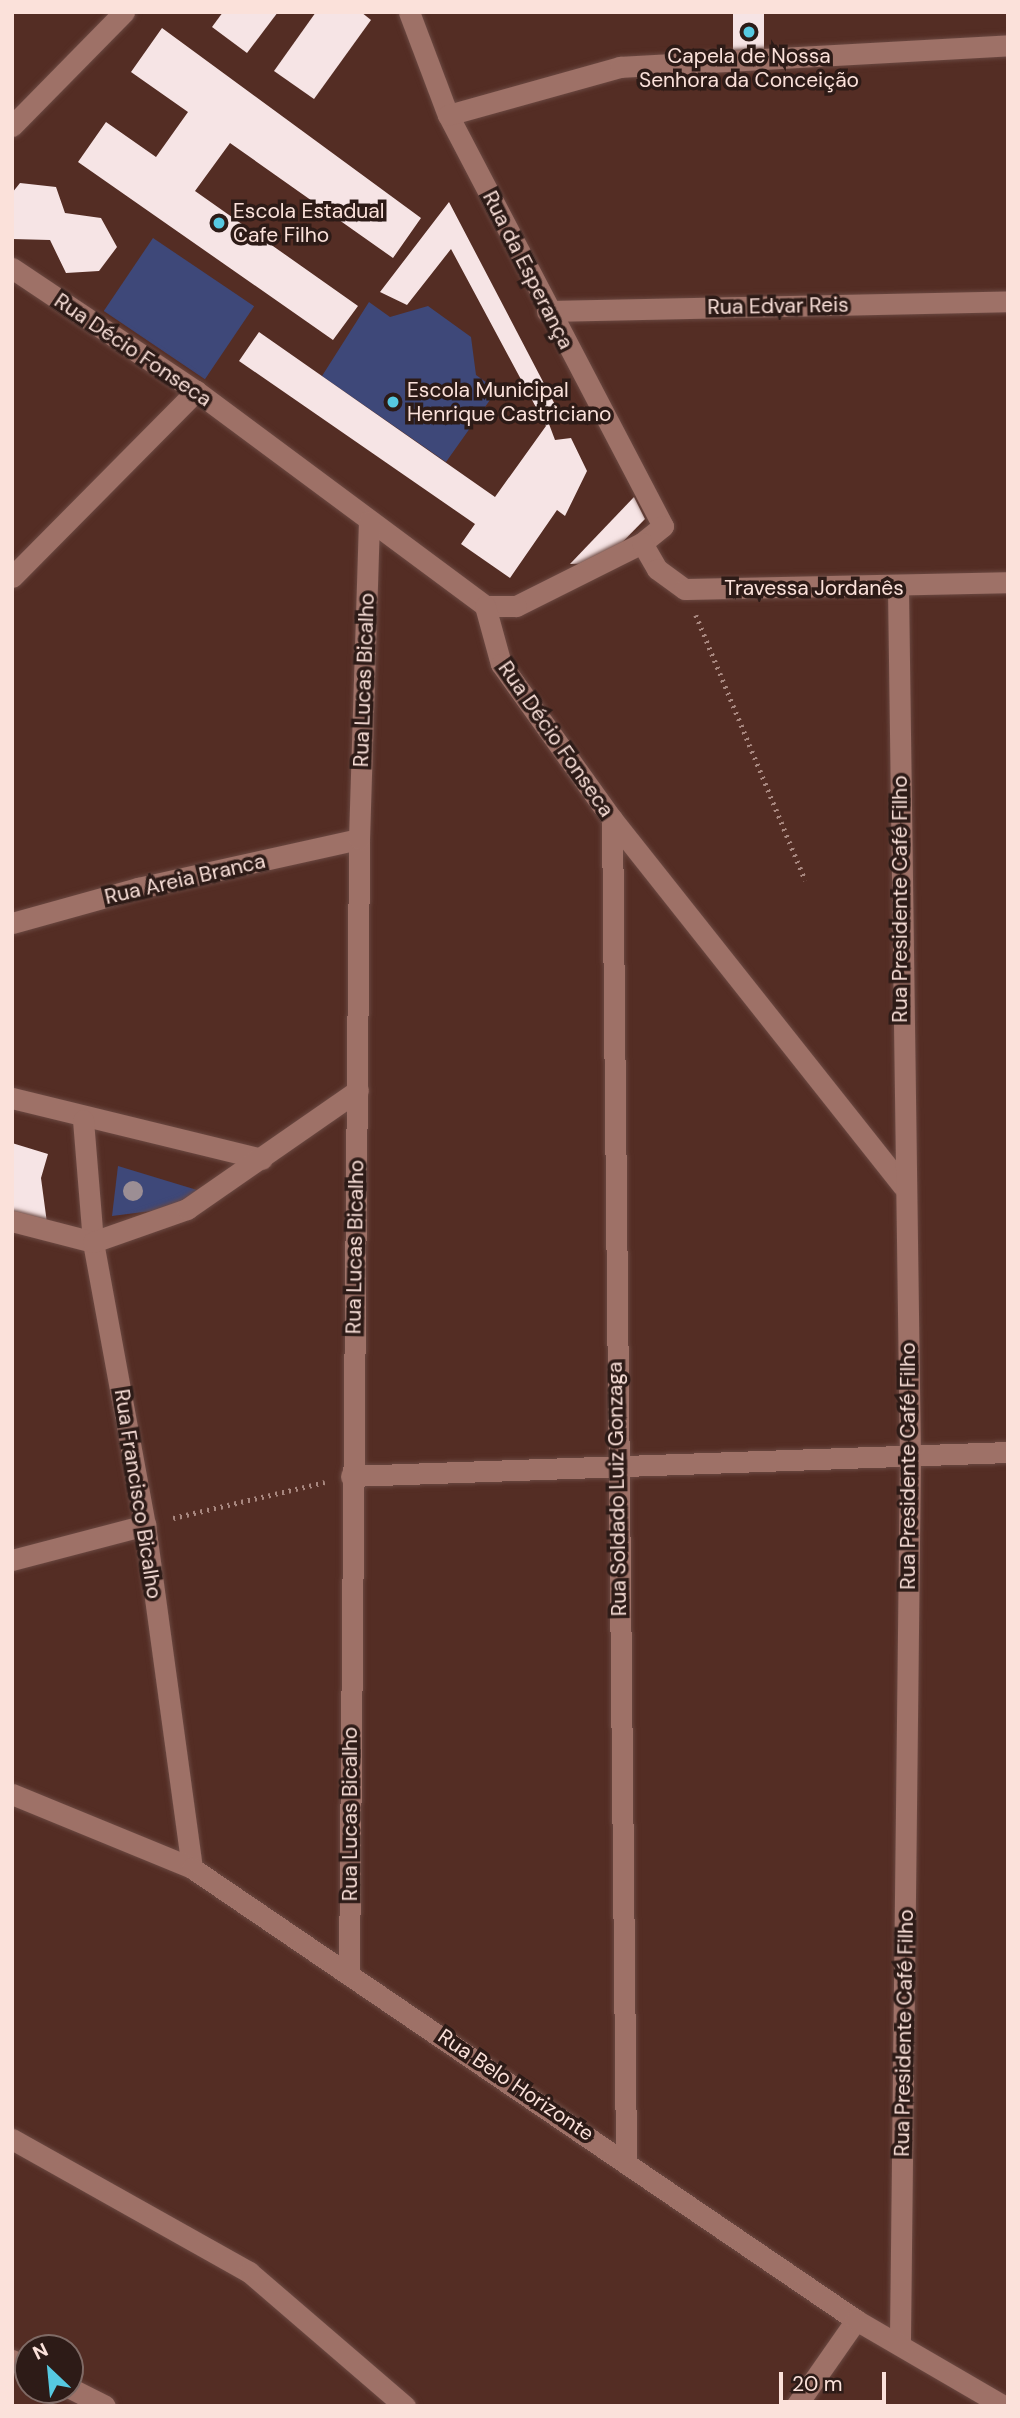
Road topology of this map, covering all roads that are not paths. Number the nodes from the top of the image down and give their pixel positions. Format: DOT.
graph roads {
  1 [pos="124,12"];
  2 [pos="410,12"];
  3 [pos="1008,45"];
  4 [pos="448,115"];
  5 [pos="12,125"];
  6 [pos="12,268"];
  7 [pos="1008,301"];
  8 [pos="547,311"];
  9 [pos="196,391"];
  10 [pos="369,521"];
  11 [pos="642,543"];
  12 [pos="12,577"];
  13 [pos="1008,582"];
  14 [pos="898,588"];
  15 [pos="485,606"];
  16 [pos="612,819"];
  17 [pos="359,839"];
  18 [pos="12,923"];
  19 [pos="358,1090"];
  20 [pos="12,1098"];
  21 [pos="83,1120"];
  22 [pos="262,1159"];
  23 [pos="903,1186"];
  24 [pos="12,1221"];
  25 [pos="93,1242"];
  26 [pos="1008,1452"];
  27 [pos="910,1456"];
  28 [pos="617,1467"];
  29 [pos="351,1476"];
  30 [pos="145,1525"];
  31 [pos="12,1560"];
  32 [pos="12,1794"];
  33 [pos="192,1868"];
  34 [pos="349,1973"];
  35 [pos="12,2139"];
  36 [pos="626,2159"];
  37 [pos="856,2320"];
  38 [pos="900,2344"];
  39 [pos="84,2395"];
  40 [pos="105,2406"];
  41 [pos="405,2406"];
  42 [pos="796,2406"];
  43 [pos="1004,2406"];
  1 -- 5 [label="street"];
  2 -- 4 [label="street, Rua da Esperança"];
  3 -- 4 [label="street"];
  4 -- 8 [label="street, Rua da Esperança"];
  6 -- 9 [label="street, Rua Décio Fonseca"];
  7 -- 8 [label="street, Rua Edvar Reis"];
  8 -- 11 [label="street, Rua da Esperança"];
  9 -- 10 [label="street, Rua Décio Fonseca"];
  9 -- 12 [label="street"];
  10 -- 15 [label="street, Rua Décio Fonseca"];
  10 -- 17 [label="street, Rua Lucas Bicalho"];
  11 -- 14 [label="street, Travessa Jordanês"];
  11 -- 15 [label="street"];
  13 -- 14 [label="street, Travessa Jordanês"];
  14 -- 23 [label="street, Rua Presidente Café Filho"];
  15 -- 16 [label="street, Rua Décio Fonseca"];
  16 -- 23 [label="street, Rua Décio Fonseca"];
  16 -- 28 [label="street, Rua Soldado Luiz Gonzaga"];
  17 -- 18 [label="street, Rua Areia Branca"];
  17 -- 19 [label="street, Rua Lucas Bicalho"];
  19 -- 22 [label="street"];
  19 -- 29 [label="street, Rua Lucas Bicalho"];
  20 -- 21 [label="street"];
  21 -- 22 [label="street"];
  21 -- 25 [label="street, Rua Francisco Bicalho"];
  22 -- 25 [label="street"];
  23 -- 27 [label="street, Rua Presidente Café Filho"];
  24 -- 25 [label="street"];
  25 -- 30 [label="street, Rua Francisco Bicalho"];
  26 -- 27 [label="street"];
  27 -- 28 [label="street"];
  27 -- 38 [label="street, Rua Presidente Café Filho"];
  28 -- 29 [label="street"];
  28 -- 36 [label="street, Rua Soldado Luiz Gonzaga"];
  29 -- 34 [label="street, Rua Lucas Bicalho"];
  30 -- 31 [label="street"];
  30 -- 33 [label="street, Rua Francisco Bicalho"];
  32 -- 33 [label="street, Rua Belo Horizonte"];
  33 -- 34 [label="street, Rua Belo Horizonte"];
  34 -- 36 [label="street, Rua Belo Horizonte"];
  35 -- 41 [label="street"];
  36 -- 37 [label="street, Rua Belo Horizonte"];
  37 -- 38 [label="street, Rua Belo Horizonte"];
  37 -- 42 [label="street"];
  38 -- 43 [label="street, Rua Belo Horizonte"];
  39 -- 40 [label="street"];
}
